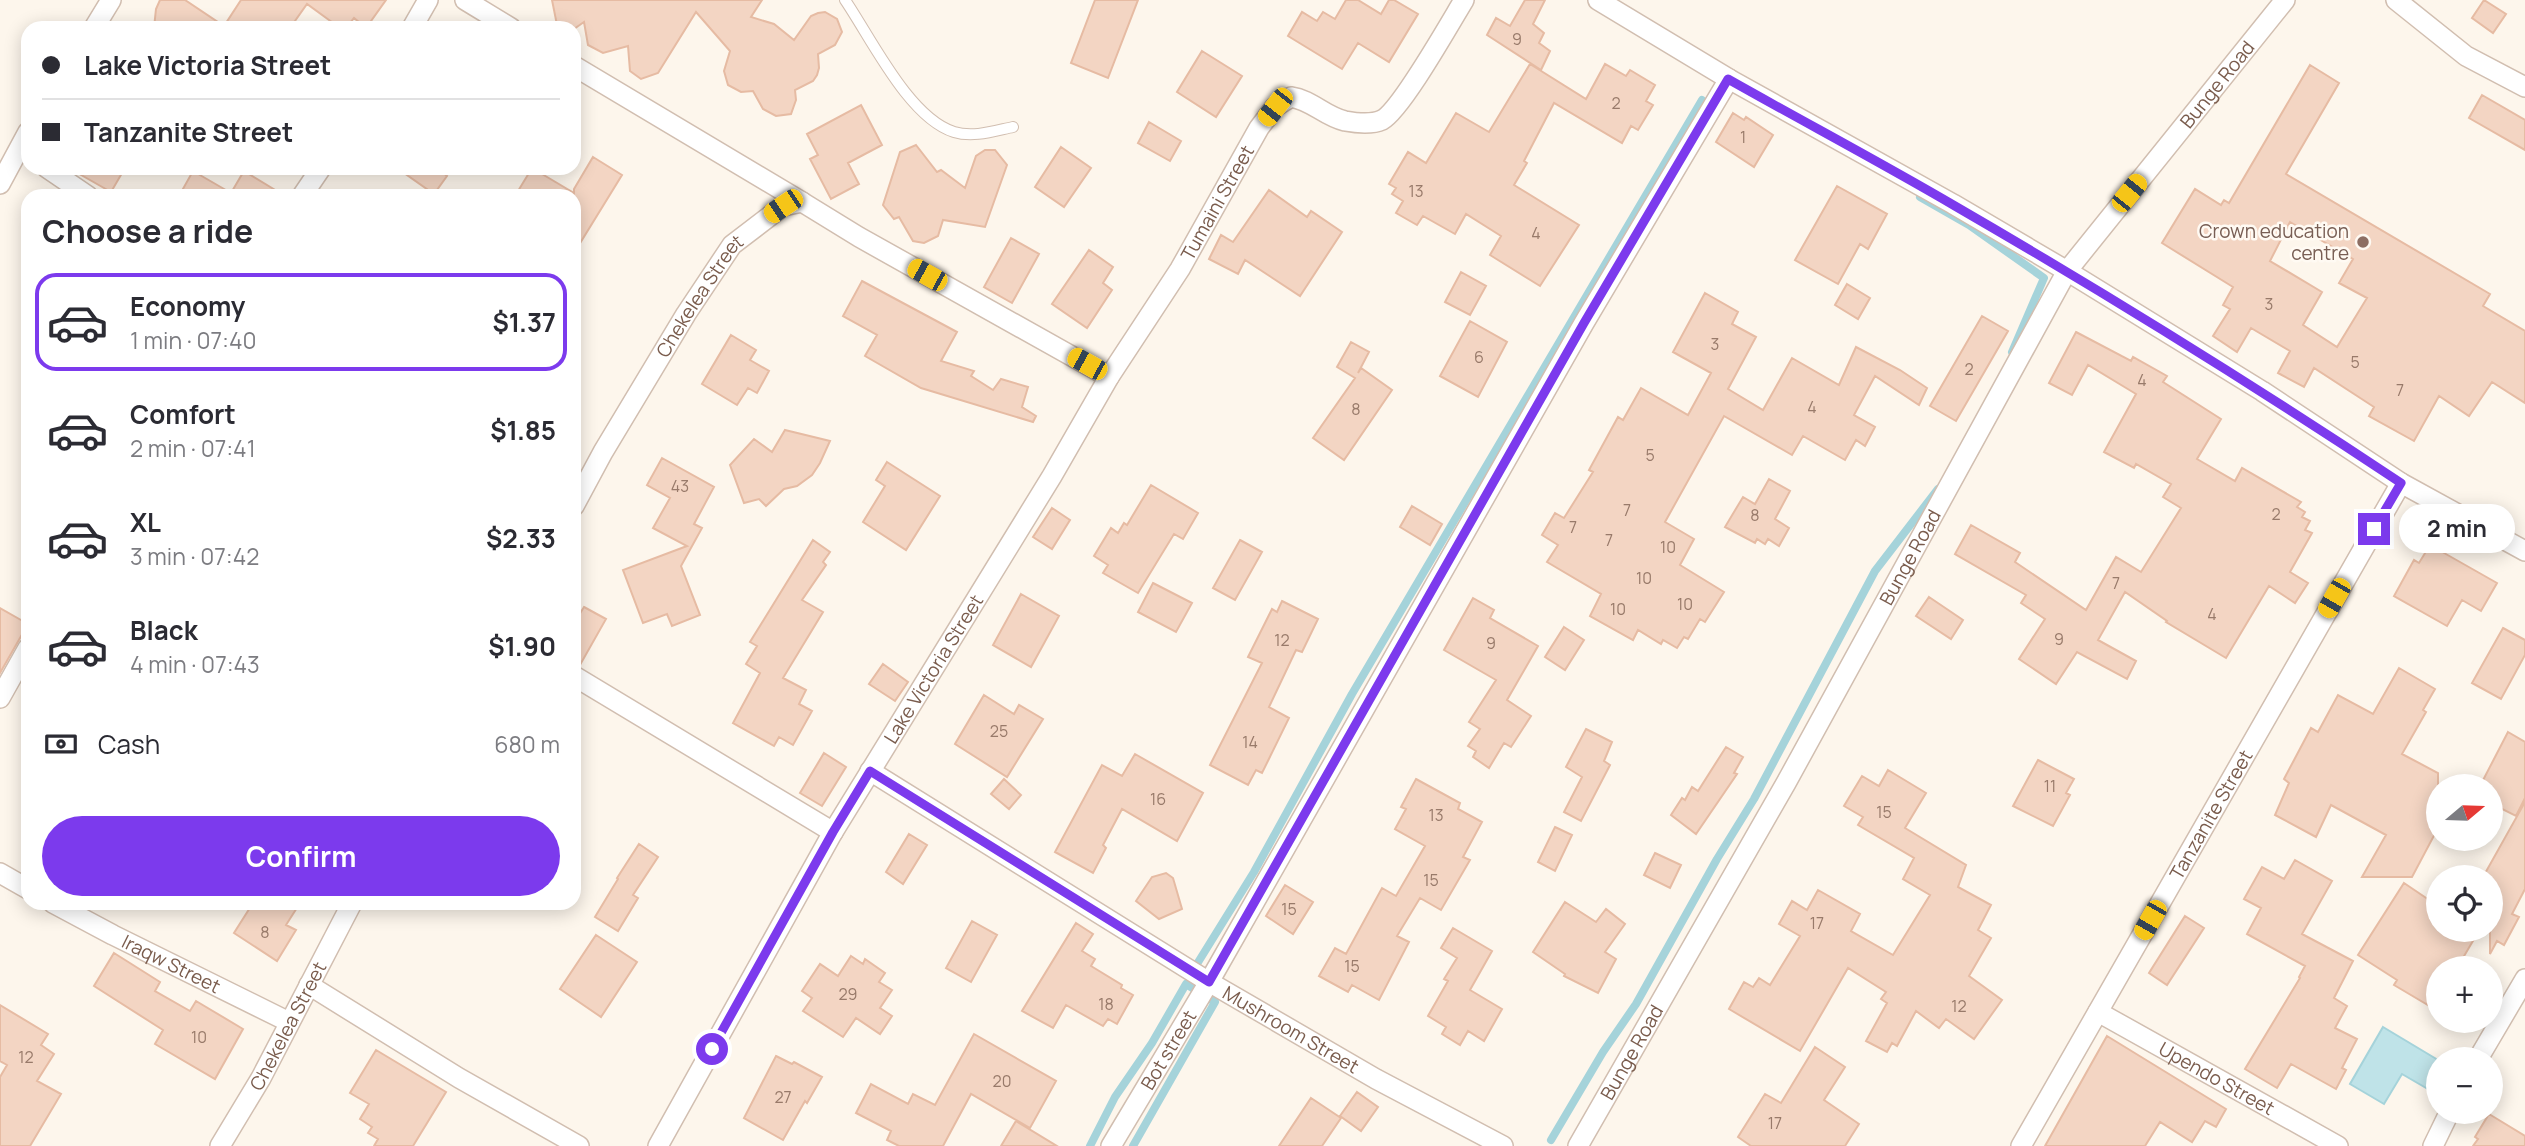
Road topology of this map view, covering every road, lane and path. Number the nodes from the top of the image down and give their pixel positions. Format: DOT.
graph roads {
  1 [pos="111,0"];
  2 [pos="428,0"];
  3 [pos="465,0"];
  4 [pos="845,0"];
  5 [pos="1464,0"];
  6 [pos="1598,0"];
  7 [pos="2285,0"];
  8 [pos="2396,0"];
  9 [pos="98,21"];
  10 [pos="416,21"];
  11 [pos="500,21"];
  12 [pos="581,70"];
  13 [pos="1728,79"];
  14 [pos="2525,87"];
  15 [pos="1013,127"];
  16 [pos="19,143"];
  17 [pos="57,175"];
  18 [pos="0,184"];
  19 [pos="78,189"];
  20 [pos="802,202"];
  21 [pos="2067,271"];
  22 [pos="1110,377"];
  23 [pos="2401,483"];
  24 [pos="581,493"];
  25 [pos="2525,551"];
  26 [pos="21,660"];
  27 [pos="581,680"];
  28 [pos="0,698"];
  29 [pos="870,771"];
  30 [pos="833,832"];
  31 [pos="0,873"];
  32 [pos="21,885"];
  33 [pos="66,910"];
  34 [pos="348,910"];
  35 [pos="2525,979"];
  36 [pos="1209,982"];
  37 [pos="309,985"];
  38 [pos="2098,1012"];
  39 [pos="289,1022"];
  40 [pos="2485,1047"];
  41 [pos="2444,1124"];
  42 [pos="220,1146"];
  43 [pos="579,1146"];
  44 [pos="658,1146"];
  45 [pos="1111,1146"];
  46 [pos="1503,1146"];
  47 [pos="1578,1146"];
  48 [pos="2021,1146"];
  49 [pos="2338,1146"];
  50 [pos="2433,1146"];
  1 -- 9 [label="street"];
  2 -- 10 [label="street"];
  3 -- 11 [label="street"];
  4 -- 15 [label="lane"];
  5 -- 22 [label="street, Tumaini Street"];
  6 -- 13 [label="street"];
  7 -- 21 [label="street, Bunge Road"];
  8 -- 14 [label="street"];
  12 -- 20 [label="street"];
  13 -- 21 [label="street"];
  13 -- 36 [label="street, Bot street"];
  16 -- 18 [label="street"];
  17 -- 19 [label="street"];
  20 -- 22 [label="street"];
  20 -- 24 [label="street, Chekelea Street"];
  21 -- 23 [label="street"];
  21 -- 47 [label="street, Bunge Road"];
  22 -- 29 [label="street, Lake Victoria Street"];
  23 -- 25 [label="street"];
  23 -- 38 [label="street, Tanzanite Street"];
  26 -- 28 [label="street"];
  27 -- 30 [label="street"];
  29 -- 30 [label="street, Lake Victoria Street"];
  29 -- 36 [label="street, Mushroom Street"];
  30 -- 44 [label="street, Lake Victoria Street"];
  31 -- 32 [label="street"];
  33 -- 39 [label="street, Iraqw Street"];
  34 -- 37 [label="street, Chekelea Street"];
  35 -- 40 [label="street"];
  36 -- 45 [label="street, Bot street"];
  36 -- 46 [label="street, Mushroom Street"];
  37 -- 39 [label="street, Chekelea Street"];
  37 -- 43 [label="street"];
  38 -- 48 [label="street, Tanzanite Street"];
  38 -- 49 [label="street, Upendo Street"];
  39 -- 42 [label="street, Chekelea Street"];
  41 -- 50 [label="street"];
}
